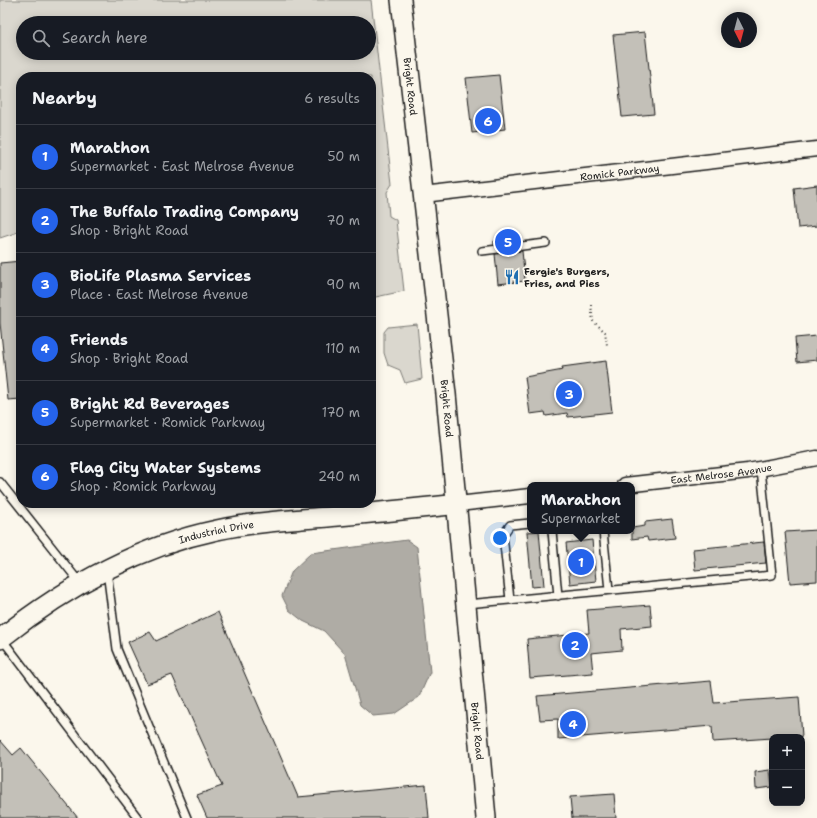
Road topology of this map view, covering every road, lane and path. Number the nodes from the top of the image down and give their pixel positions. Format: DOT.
graph roads {
  1 [pos="401,0"];
  2 [pos="817,149"];
  3 [pos="423,195"];
  4 [pos="546,243"];
  5 [pos="482,251"];
  6 [pos="591,305"];
  7 [pos="607,345"];
  8 [pos="817,458"];
  9 [pos="761,469"];
  10 [pos="0,482"];
  11 [pos="635,484"];
  12 [pos="527,496"];
  13 [pos="16,502"];
  14 [pos="458,504"];
  15 [pos="20,508"];
  16 [pos="527,523"];
  17 [pos="552,534"];
  18 [pos="603,534"];
  19 [pos="107,569"];
  20 [pos="80,584"];
  21 [pos="608,590"];
  22 [pos="558,596"];
  23 [pos="510,600"];
  24 [pos="467,604"];
  25 [pos="0,636"];
  26 [pos="138,818"];
  27 [pos="187,818"];
  28 [pos="486,818"];
  1 -- 3 [label="main road, Bright Road"];
  2 -- 3 [label="street, Romick Parkway"];
  3 -- 14 [label="main road, Bright Road"];
  4 -- 5 [label="lane"];
  6 -- 7 [label="path"];
  8 -- 9 [label="street, East Melrose Avenue"];
  9 -- 11 [label="street, East Melrose Avenue"];
  9 -- 21 [label="lane"];
  10 -- 13 [label="lane"];
  12 -- 14 [label="street"];
  14 -- 19 [label="main road, Industrial Drive"];
  14 -- 24 [label="main road, Bright Road"];
  15 -- 20 [label="lane"];
  16 -- 23 [label="lane"];
  17 -- 22 [label="lane"];
  18 -- 21 [label="lane"];
  19 -- 20 [label="main road, Industrial Drive"];
  19 -- 27 [label="lane"];
  20 -- 25 [label="main road, Industrial Drive"];
  21 -- 22 [label="lane"];
  22 -- 23 [label="lane"];
  23 -- 24 [label="lane"];
  24 -- 28 [label="main road, Bright Road"];
  25 -- 26 [label="lane"];
}
